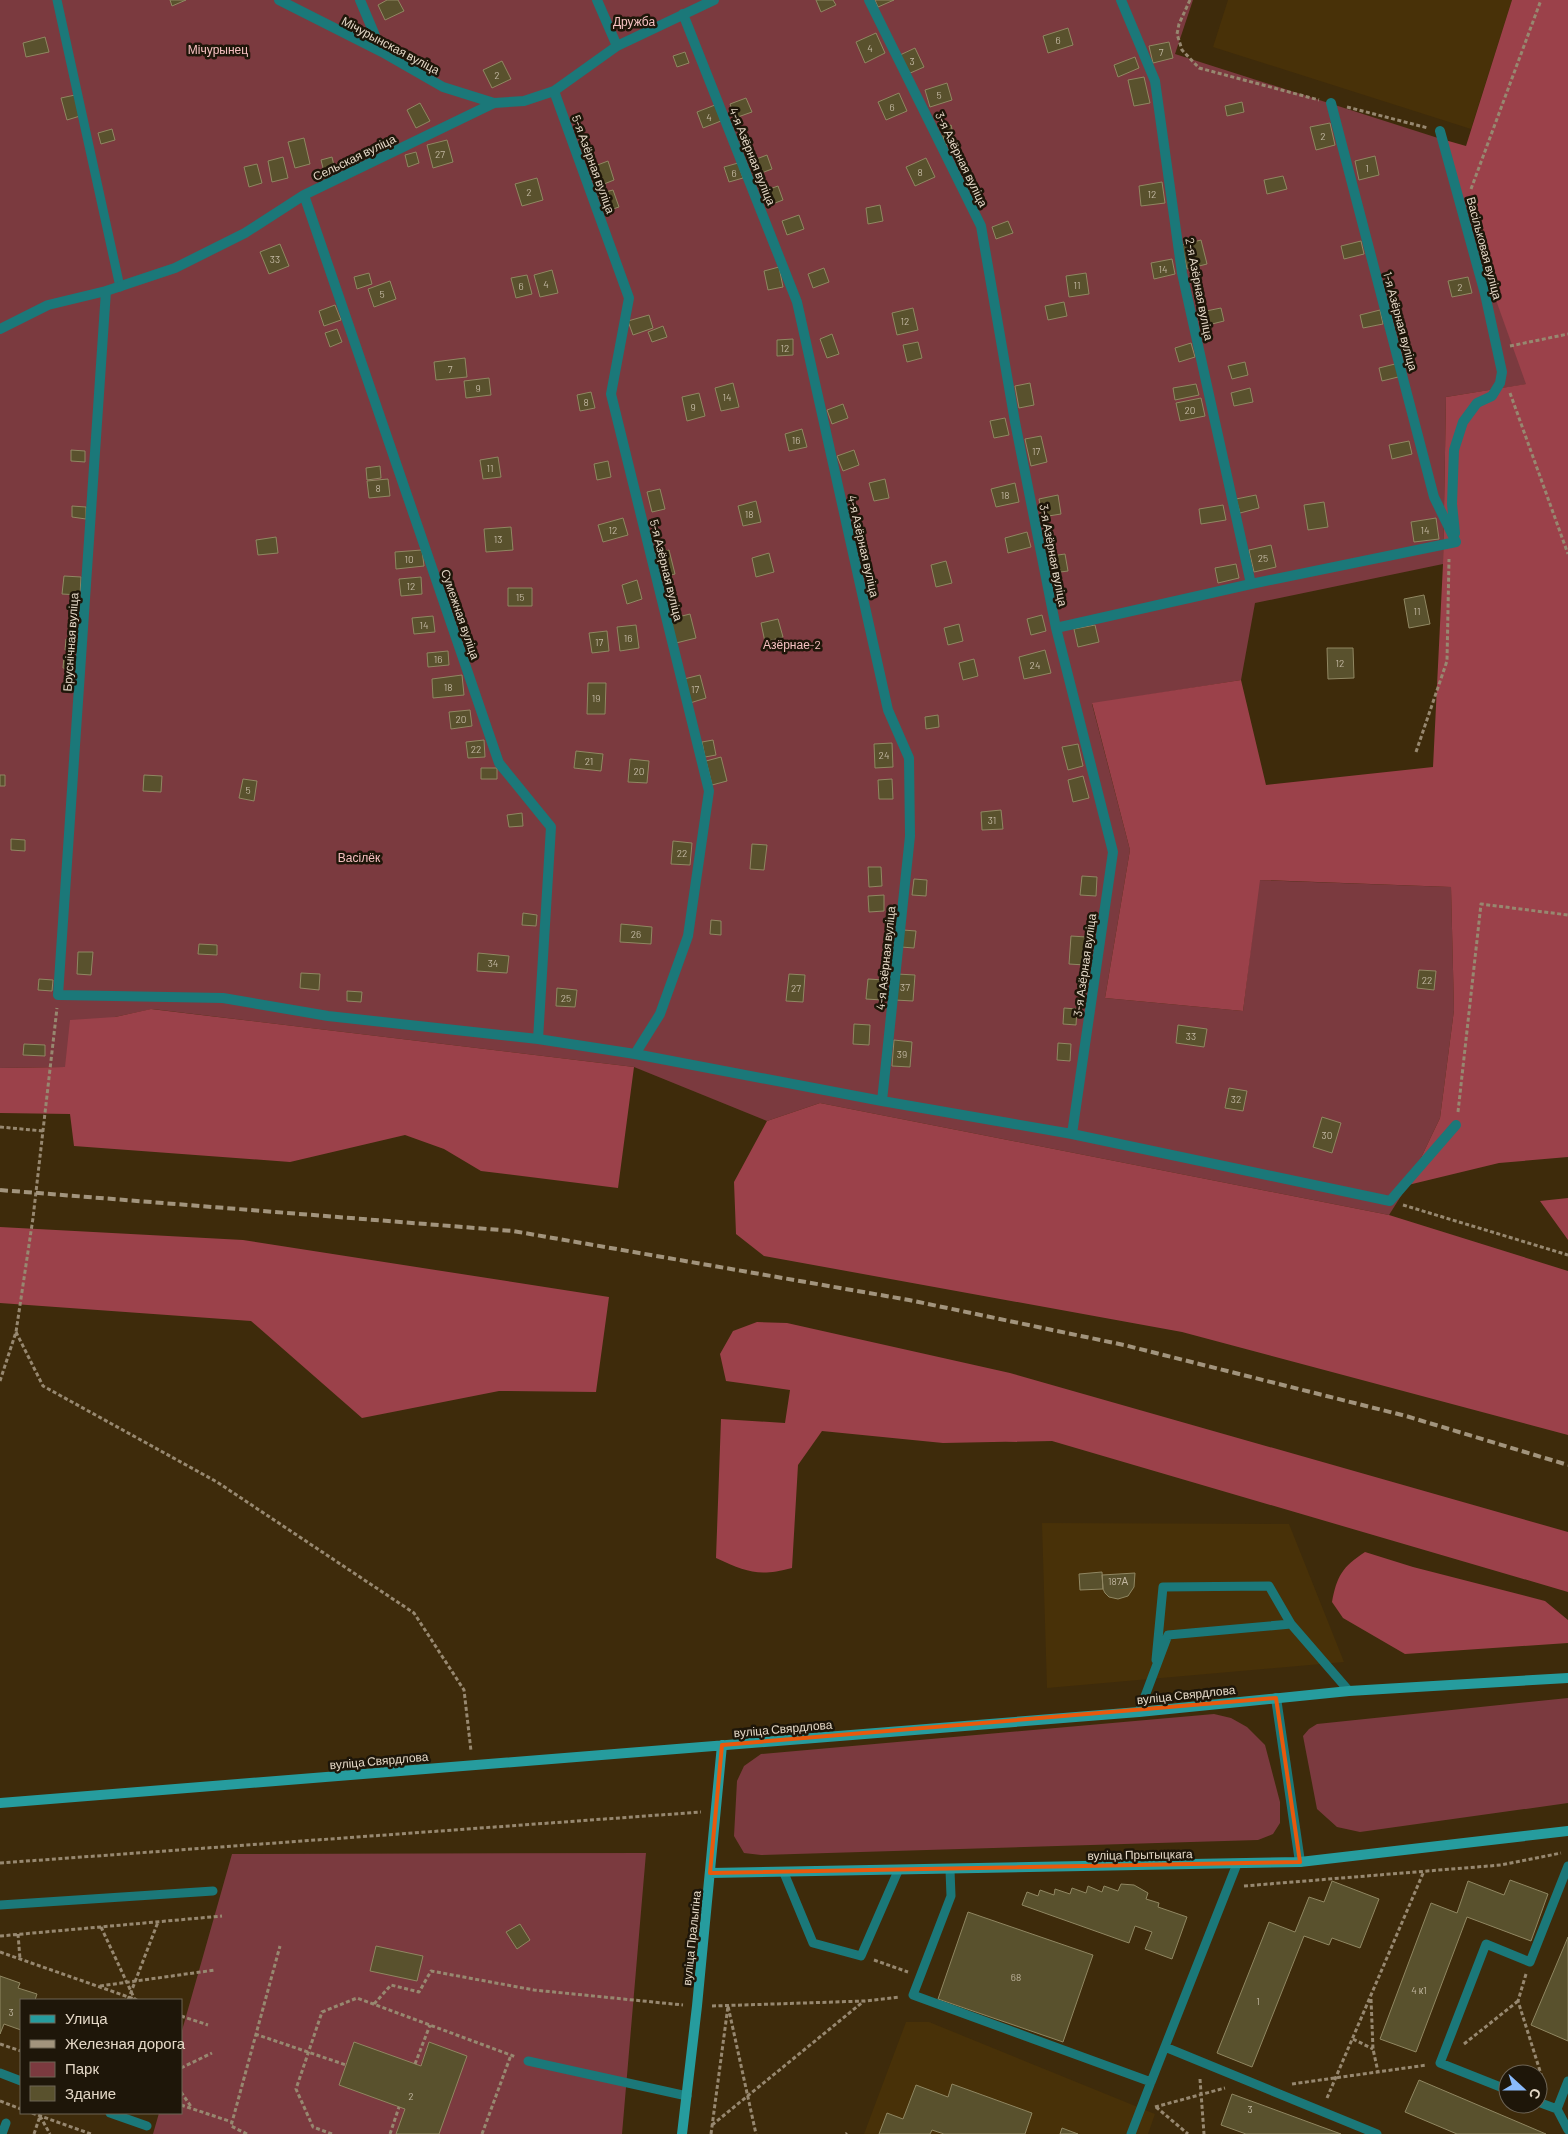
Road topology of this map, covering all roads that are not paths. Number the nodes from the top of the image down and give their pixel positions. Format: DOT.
graph roads {
  1 [pos="57,0"];
  2 [pos="280,0"];
  3 [pos="360,0"];
  4 [pos="597,0"];
  5 [pos="714,0"];
  6 [pos="869,0"];
  7 [pos="1121,0"];
  8 [pos="683,14"];
  9 [pos="617,46"];
  10 [pos="382,52"];
  11 [pos="554,91"];
  12 [pos="494,103"];
  13 [pos="1331,103"];
  14 [pos="1440,132"];
  15 [pos="304,195"];
  16 [pos="120,287"];
  17 [pos="106,291"];
  18 [pos="0,329"];
  19 [pos="1456,542"];
  20 [pos="1251,584"];
  21 [pos="1056,628"];
  22 [pos="538,1040"];
  23 [pos="635,1054"];
  24 [pos="882,1101"];
  25 [pos="1456,1125"];
  26 [pos="1072,1134"];
  27 [pos="1291,1624"];
  28 [pos="1154,1672"];
  29 [pos="1568,1678"];
  30 [pos="1349,1691"];
  31 [pos="1276,1698"];
  32 [pos="1139,1712"];
  33 [pos="722,1745"];
  34 [pos="0,1803"];
  35 [pos="1568,1831"];
  36 [pos="1300,1862"];
  37 [pos="1237,1864"];
  38 [pos="1568,1866"];
  39 [pos="950,1870"];
  40 [pos="898,1871"];
  41 [pos="710,1873"];
  42 [pos="784,1873"];
  43 [pos="213,1891"];
  44 [pos="0,1905"];
  45 [pos="1164,2047"];
  46 [pos="528,2062"];
  47 [pos="0,2073"];
  48 [pos="20,2081"];
  49 [pos="1568,2081"];
  50 [pos="1151,2082"];
  51 [pos="1498,2086"];
  52 [pos="687,2096"];
  53 [pos="1548,2106"];
  54 [pos="1554,2108"];
  55 [pos="113,2114"];
  56 [pos="6,2123"];
  57 [pos="147,2126"];
  58 [pos="1568,2130"];
  59 [pos="2,2134"];
  60 [pos="682,2134"];
  61 [pos="1131,2134"];
  62 [pos="1377,2134"];
  1 -- 16 [label="lane"];
  2 -- 10 [label="street, Мічурынская вуліца"];
  3 -- 10 [label="street"];
  4 -- 9 [label="street"];
  5 -- 8 [label="street, Сельская вуліца"];
  6 -- 21 [label="street, 3-я Азёрная вуліца"];
  7 -- 20 [label="street, 2-я Азёрная вуліца"];
  8 -- 9 [label="street, Сельская вуліца"];
  8 -- 24 [label="street, 4-я Азёрная вуліца"];
  9 -- 11 [label="street, Сельская вуліца"];
  10 -- 12 [label="street, Мічурынская вуліца"];
  11 -- 12 [label="street, Сельская вуліца"];
  11 -- 23 [label="street, 5-я Азёрная вуліца"];
  12 -- 15 [label="street, Сельская вуліца"];
  13 -- 19 [label="street, 1-я Азёрная вуліца"];
  14 -- 19 [label="street, Васільковая вуліца"];
  15 -- 16 [label="street, Сельская вуліца"];
  15 -- 22 [label="street, Сумежная вуліца"];
  16 -- 17 [label="street, Сельская вуліца"];
  17 -- 18 [label="street, Сельская вуліца"];
  17 -- 22 [label="street, Бруснічная вуліца"];
  19 -- 20 [label="street"];
  20 -- 21 [label="street"];
  21 -- 26 [label="street, 3-я Азёрная вуліца"];
  22 -- 23 [label="street"];
  23 -- 24 [label="street"];
  24 -- 26 [label="street"];
  25 -- 26 [label="street"];
  27 -- 28 [label="lane"];
  27 -- 28 [label="lane"];
  27 -- 30 [label="lane"];
  28 -- 32 [label="lane"];
  29 -- 30 [label="main road, вуліца Свярдлова"];
  30 -- 31 [label="main road, вуліца Свярдлова"];
  31 -- 32 [label="main road, вуліца Свярдлова"];
  31 -- 36 [label="street"];
  32 -- 33 [label="main road, вуліца Свярдлова"];
  33 -- 34 [label="main road, вуліца Свярдлова"];
  33 -- 41 [label="main road, вуліца Пралыгіна"];
  35 -- 36 [label="main road, вуліца Прытыцкага"];
  36 -- 37 [label="main road, вуліца Прытыцкага"];
  37 -- 39 [label="main road, вуліца Прытыцкага"];
  37 -- 45 [label="lane"];
  38 -- 51 [label="lane"];
  39 -- 40 [label="main road, вуліца Прытыцкага"];
  39 -- 50 [label="lane"];
  40 -- 42 [label="main road, вуліца Прытыцкага"];
  40 -- 42 [label="lane"];
  41 -- 42 [label="main road, вуліца Прытыцкага"];
  41 -- 52 [label="main road, вуліца Пралыгіна"];
  43 -- 44 [label="lane"];
  45 -- 50 [label="lane"];
  45 -- 62 [label="lane"];
  46 -- 52 [label="lane"];
  47 -- 48 [label="lane"];
  49 -- 54 [label="lane"];
  50 -- 61 [label="lane"];
  52 -- 60 [label="main road, вуліца Пралыгіна"];
  53 -- 54 [label="lane"];
  54 -- 58 [label="lane"];
  55 -- 57 [label="lane"];
  56 -- 59 [label="lane"];
}
